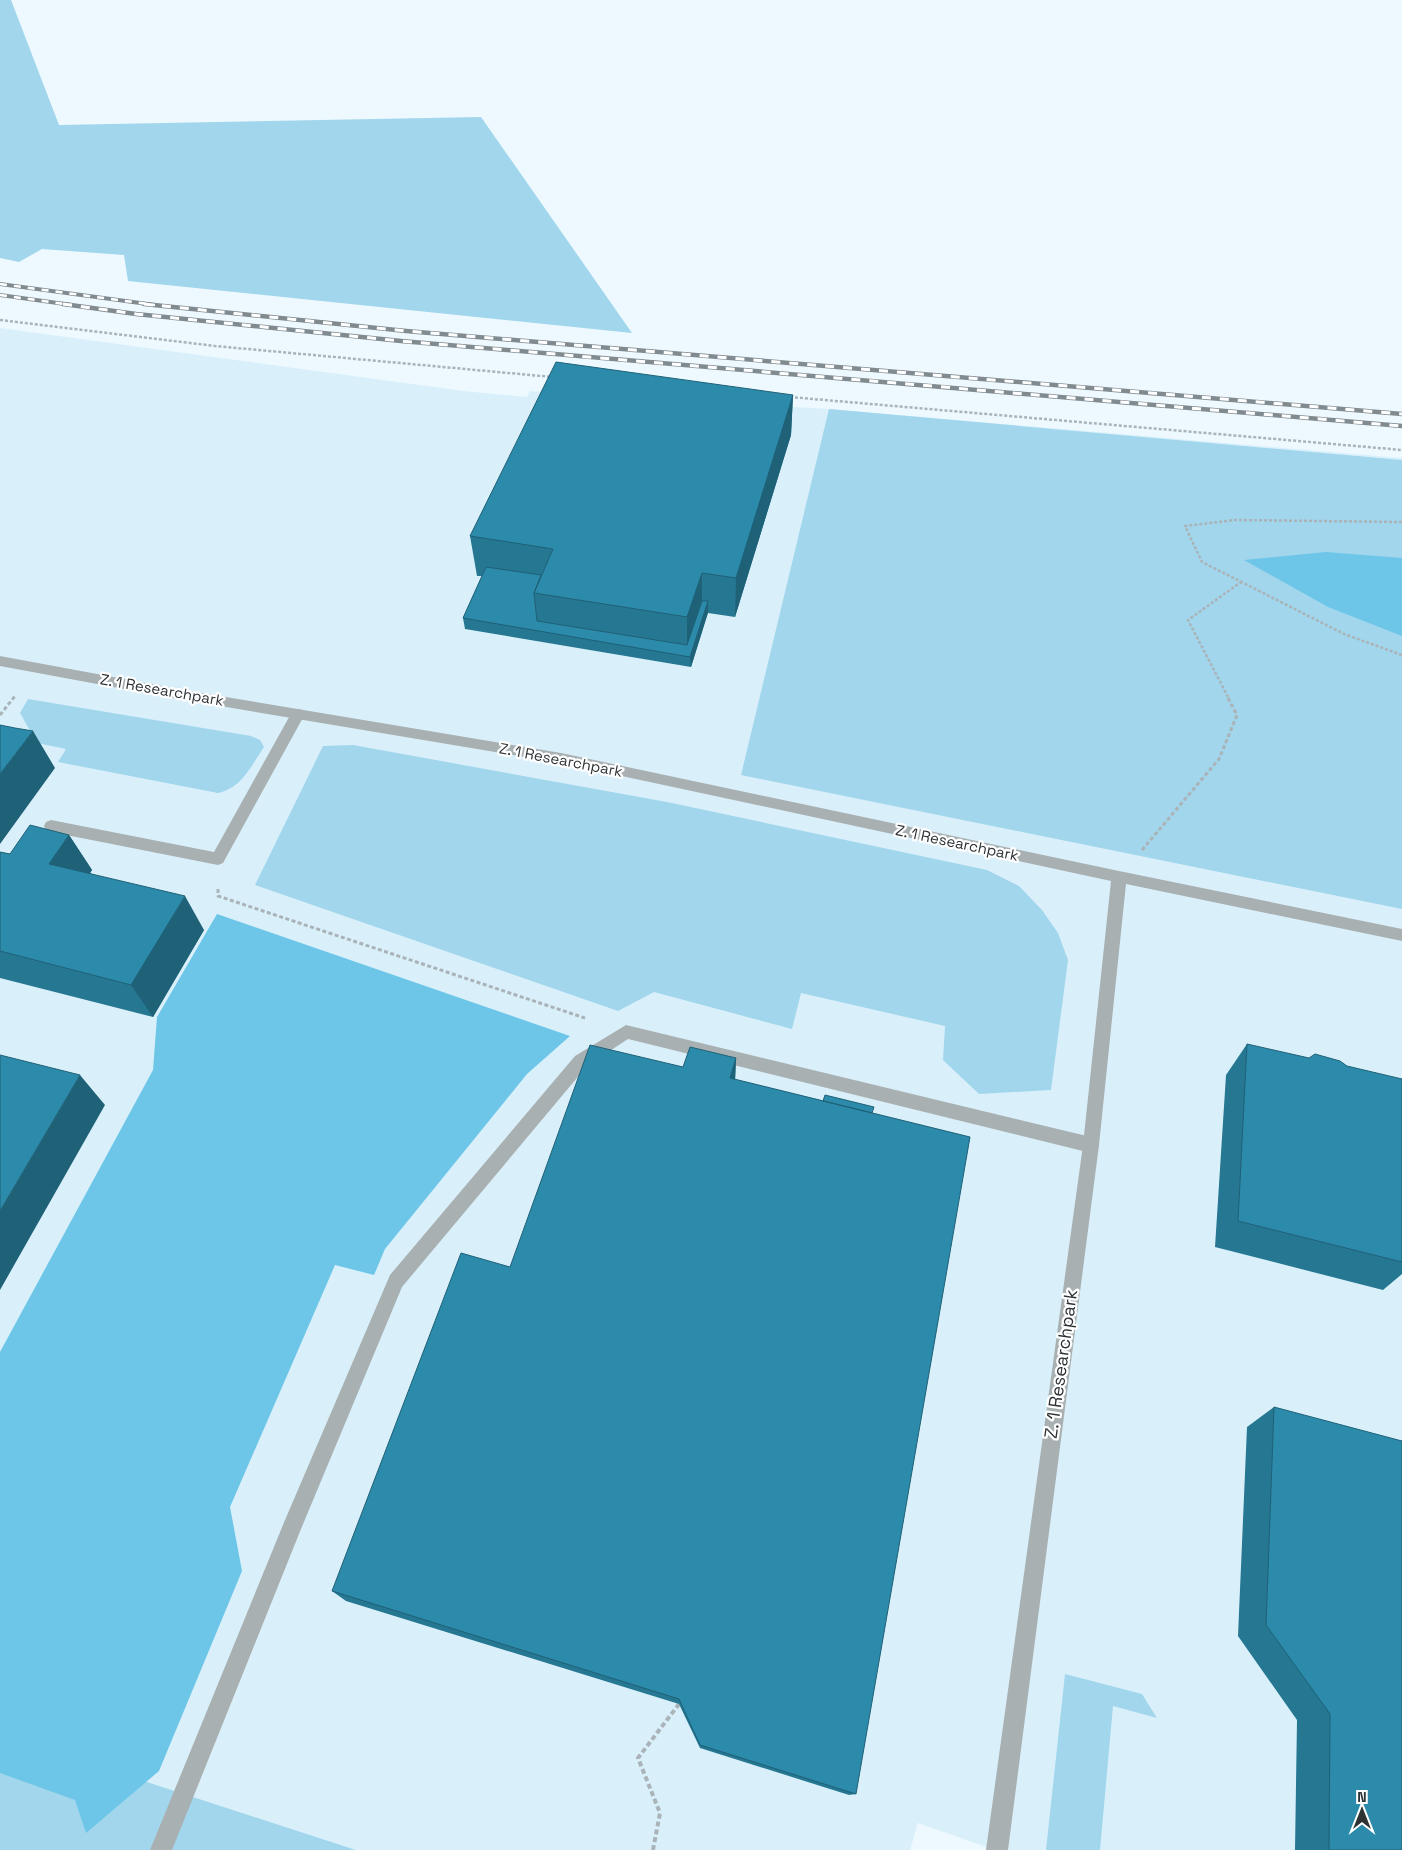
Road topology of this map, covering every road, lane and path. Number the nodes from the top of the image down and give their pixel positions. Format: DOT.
graph roads {
  1 [pos="0,320"];
  2 [pos="557,377"];
  3 [pos="786,397"];
  4 [pos="1402,450"];
  5 [pos="1402,522"];
  6 [pos="1241,582"];
  7 [pos="1402,655"];
  8 [pos="0,661"];
  9 [pos="298,714"];
  10 [pos="51,826"];
  11 [pos="218,859"];
  12 [pos="1118,877"];
  13 [pos="1402,935"];
  14 [pos="626,1032"];
  15 [pos="1091,1145"];
  16 [pos="680,1704"];
  17 [pos="161,1850"];
  18 [pos="652,1850"];
  19 [pos="997,1850"];
  1 -- 2 [label="path"];
  3 -- 4 [label="path"];
  5 -- 6 [label="path"];
  6 -- 7 [label="path"];
  6 -- 12 [label="path"];
  8 -- 9 [label="street, Z. 1 Researchpark"];
  9 -- 11 [label="street"];
  9 -- 12 [label="street, Z. 1 Researchpark"];
  10 -- 11 [label="street"];
  11 -- 14 [label="path"];
  12 -- 13 [label="street, Z. 1 Researchpark"];
  12 -- 15 [label="street, Z. 1 Researchpark"];
  14 -- 15 [label="street"];
  14 -- 17 [label="street"];
  15 -- 19 [label="street, Z. 1 Researchpark"];
  16 -- 18 [label="path"];
}
